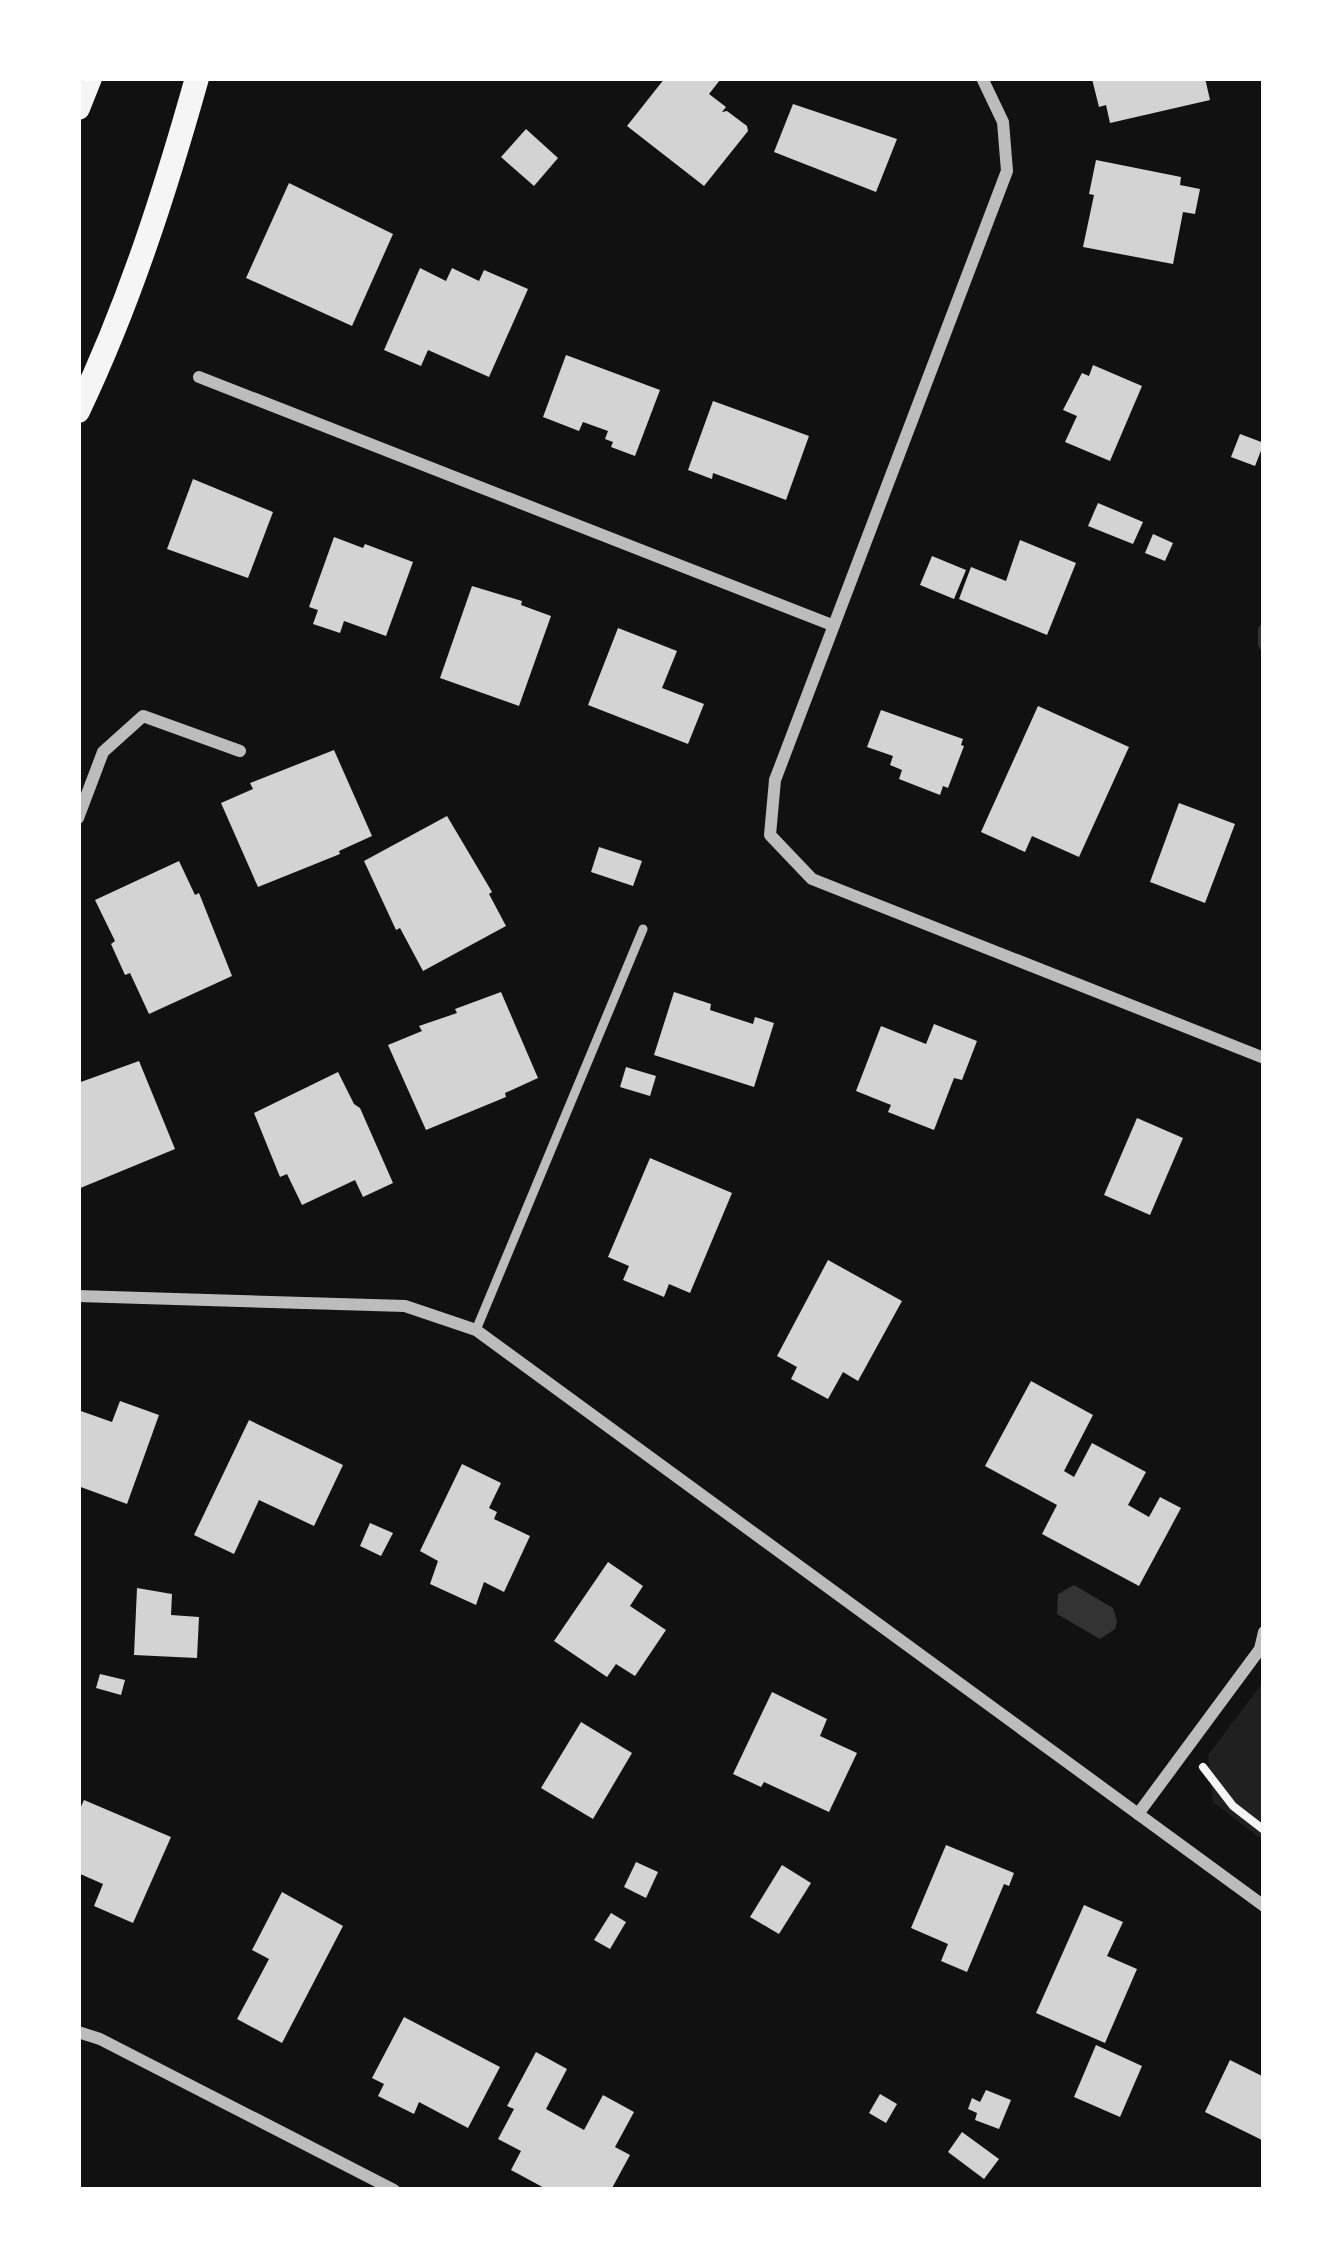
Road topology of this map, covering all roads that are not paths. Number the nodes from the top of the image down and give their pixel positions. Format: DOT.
graph roads {
  1 [pos="90,78"];
  2 [pos="197,78"];
  3 [pos="982,78"];
  4 [pos="78,108"];
  5 [pos="200,377"];
  6 [pos="78,411"];
  7 [pos="832,625"];
  8 [pos="240,751"];
  9 [pos="78,818"];
  10 [pos="643,929"];
  11 [pos="1264,1058"];
  12 [pos="78,1296"];
  13 [pos="476,1330"];
  14 [pos="1264,1632"];
  15 [pos="1138,1814"];
  16 [pos="1264,1906"];
  17 [pos="78,2032"];
  18 [pos="394,2190"];
  1 -- 4 [label="main road"];
  2 -- 6 [label="main road"];
  3 -- 7 [label="street"];
  5 -- 7 [label="street"];
  7 -- 11 [label="street"];
  8 -- 9 [label="street"];
  10 -- 13 [label="lane"];
  12 -- 13 [label="street"];
  13 -- 15 [label="street"];
  14 -- 15 [label="street"];
  15 -- 16 [label="street"];
  17 -- 18 [label="street"];
}
